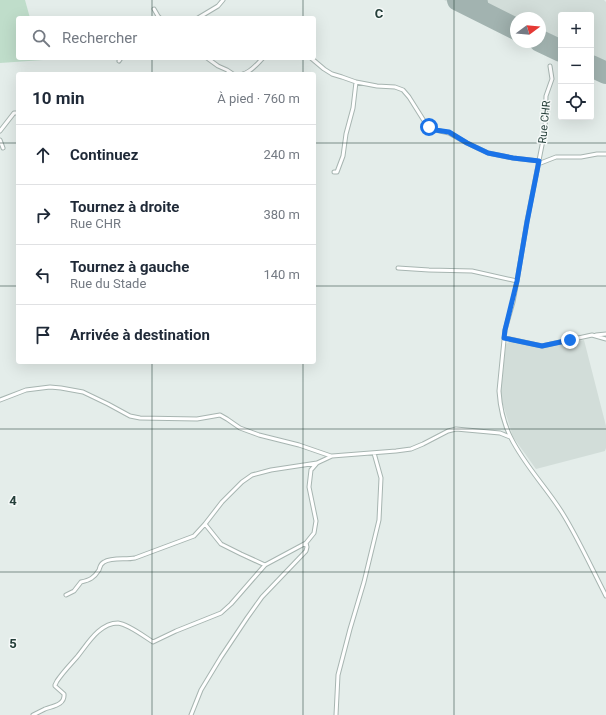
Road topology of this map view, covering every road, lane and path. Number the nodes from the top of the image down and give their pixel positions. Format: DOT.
graph roads {
  1 [pos="223,0"];
  2 [pos="154,8"];
  3 [pos="158,16"];
  4 [pos="201,16"];
  5 [pos="210,60"];
  6 [pos="261,60"];
  7 [pos="313,60"];
  8 [pos="550,66"];
  9 [pos="230,72"];
  10 [pos="247,72"];
  11 [pos="356,82"];
  12 [pos="16,113"];
  13 [pos="0,131"];
  14 [pos="0,140"];
  15 [pos="4,148"];
  16 [pos="606,154"];
  17 [pos="539,162"];
  18 [pos="334,172"];
  19 [pos="398,268"];
  20 [pos="517,281"];
  21 [pos="606,334"];
  22 [pos="592,335"];
  23 [pos="504,338"];
  24 [pos="606,339"];
  25 [pos="0,400"];
  26 [pos="510,437"];
  27 [pos="374,453"];
  28 [pos="332,456"];
  29 [pos="317,463"];
  30 [pos="206,524"];
  31 [pos="306,543"];
  32 [pos="265,565"];
  33 [pos="66,595"];
  34 [pos="606,596"];
  35 [pos="33,715"];
  36 [pos="191,715"];
  37 [pos="336,715"];
  1 -- 4 [label="street"];
  2 -- 3 [label="street"];
  5 -- 9 [label="street"];
  6 -- 10 [label="street"];
  7 -- 11 [label="street"];
  8 -- 17 [label="street, Rue CHR"];
  11 -- 17 [label="street"];
  11 -- 18 [label="street"];
  12 -- 13 [label="street"];
  14 -- 15 [label="street"];
  16 -- 17 [label="street"];
  17 -- 20 [label="street, Rue CHR"];
  19 -- 20 [label="street"];
  20 -- 23 [label="street, Rue CHR"];
  21 -- 22 [label="street"];
  22 -- 23 [label="street"];
  22 -- 24 [label="street"];
  23 -- 26 [label="street, Rue CHR"];
  25 -- 28 [label="street"];
  26 -- 27 [label="street"];
  26 -- 34 [label="street, Rue CHR"];
  27 -- 28 [label="street"];
  27 -- 37 [label="street"];
  28 -- 29 [label="street"];
  29 -- 30 [label="street"];
  29 -- 31 [label="street"];
  30 -- 32 [label="street"];
  30 -- 33 [label="street"];
  31 -- 32 [label="street"];
  31 -- 36 [label="street"];
  32 -- 35 [label="street"];
}
